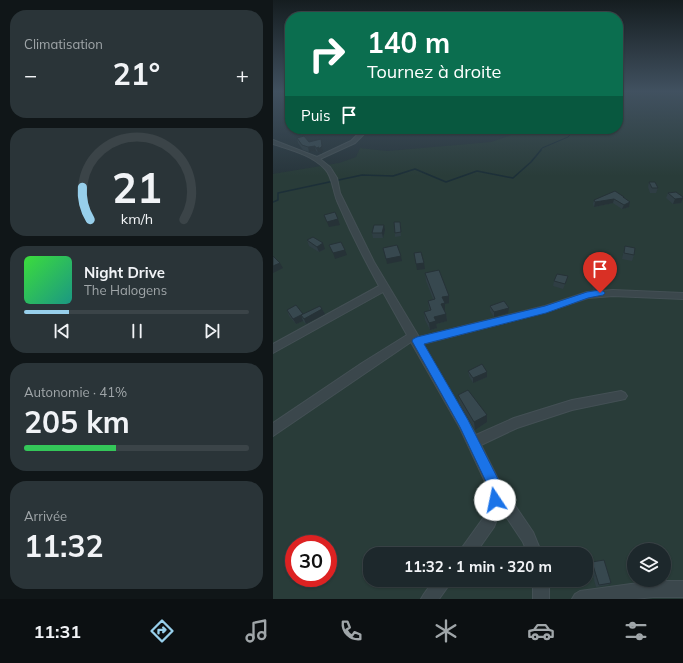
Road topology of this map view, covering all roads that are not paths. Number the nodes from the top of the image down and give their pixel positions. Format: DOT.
graph roads {
  1 [pos="361,134"];
  2 [pos="273,142"];
  3 [pos="316,159"];
  4 [pos="384,287"];
  5 [pos="683,296"];
  6 [pos="415,338"];
  7 [pos="273,349"];
  8 [pos="621,396"];
  9 [pos="273,430"];
  10 [pos="473,443"];
  11 [pos="496,490"];
  12 [pos="471,547"];
  13 [pos="532,547"];
  14 [pos="439,587"];
  15 [pos="541,587"];
  16 [pos="683,589"];
  17 [pos="429,599"];
  18 [pos="541,599"];
  19 [pos="580,599"];
  1 -- 3 [label="street"];
  2 -- 3 [label="street"];
  3 -- 4 [label="street"];
  4 -- 6 [label="street"];
  4 -- 7 [label="street"];
  5 -- 6 [label="street"];
  6 -- 9 [label="street"];
  6 -- 10 [label="street"];
  8 -- 10 [label="street"];
  10 -- 11 [label="street"];
  11 -- 12 [label="street"];
  11 -- 13 [label="street"];
  14 -- 17 [label="street"];
  15 -- 18 [label="street"];
  16 -- 19 [label="street"];
}
